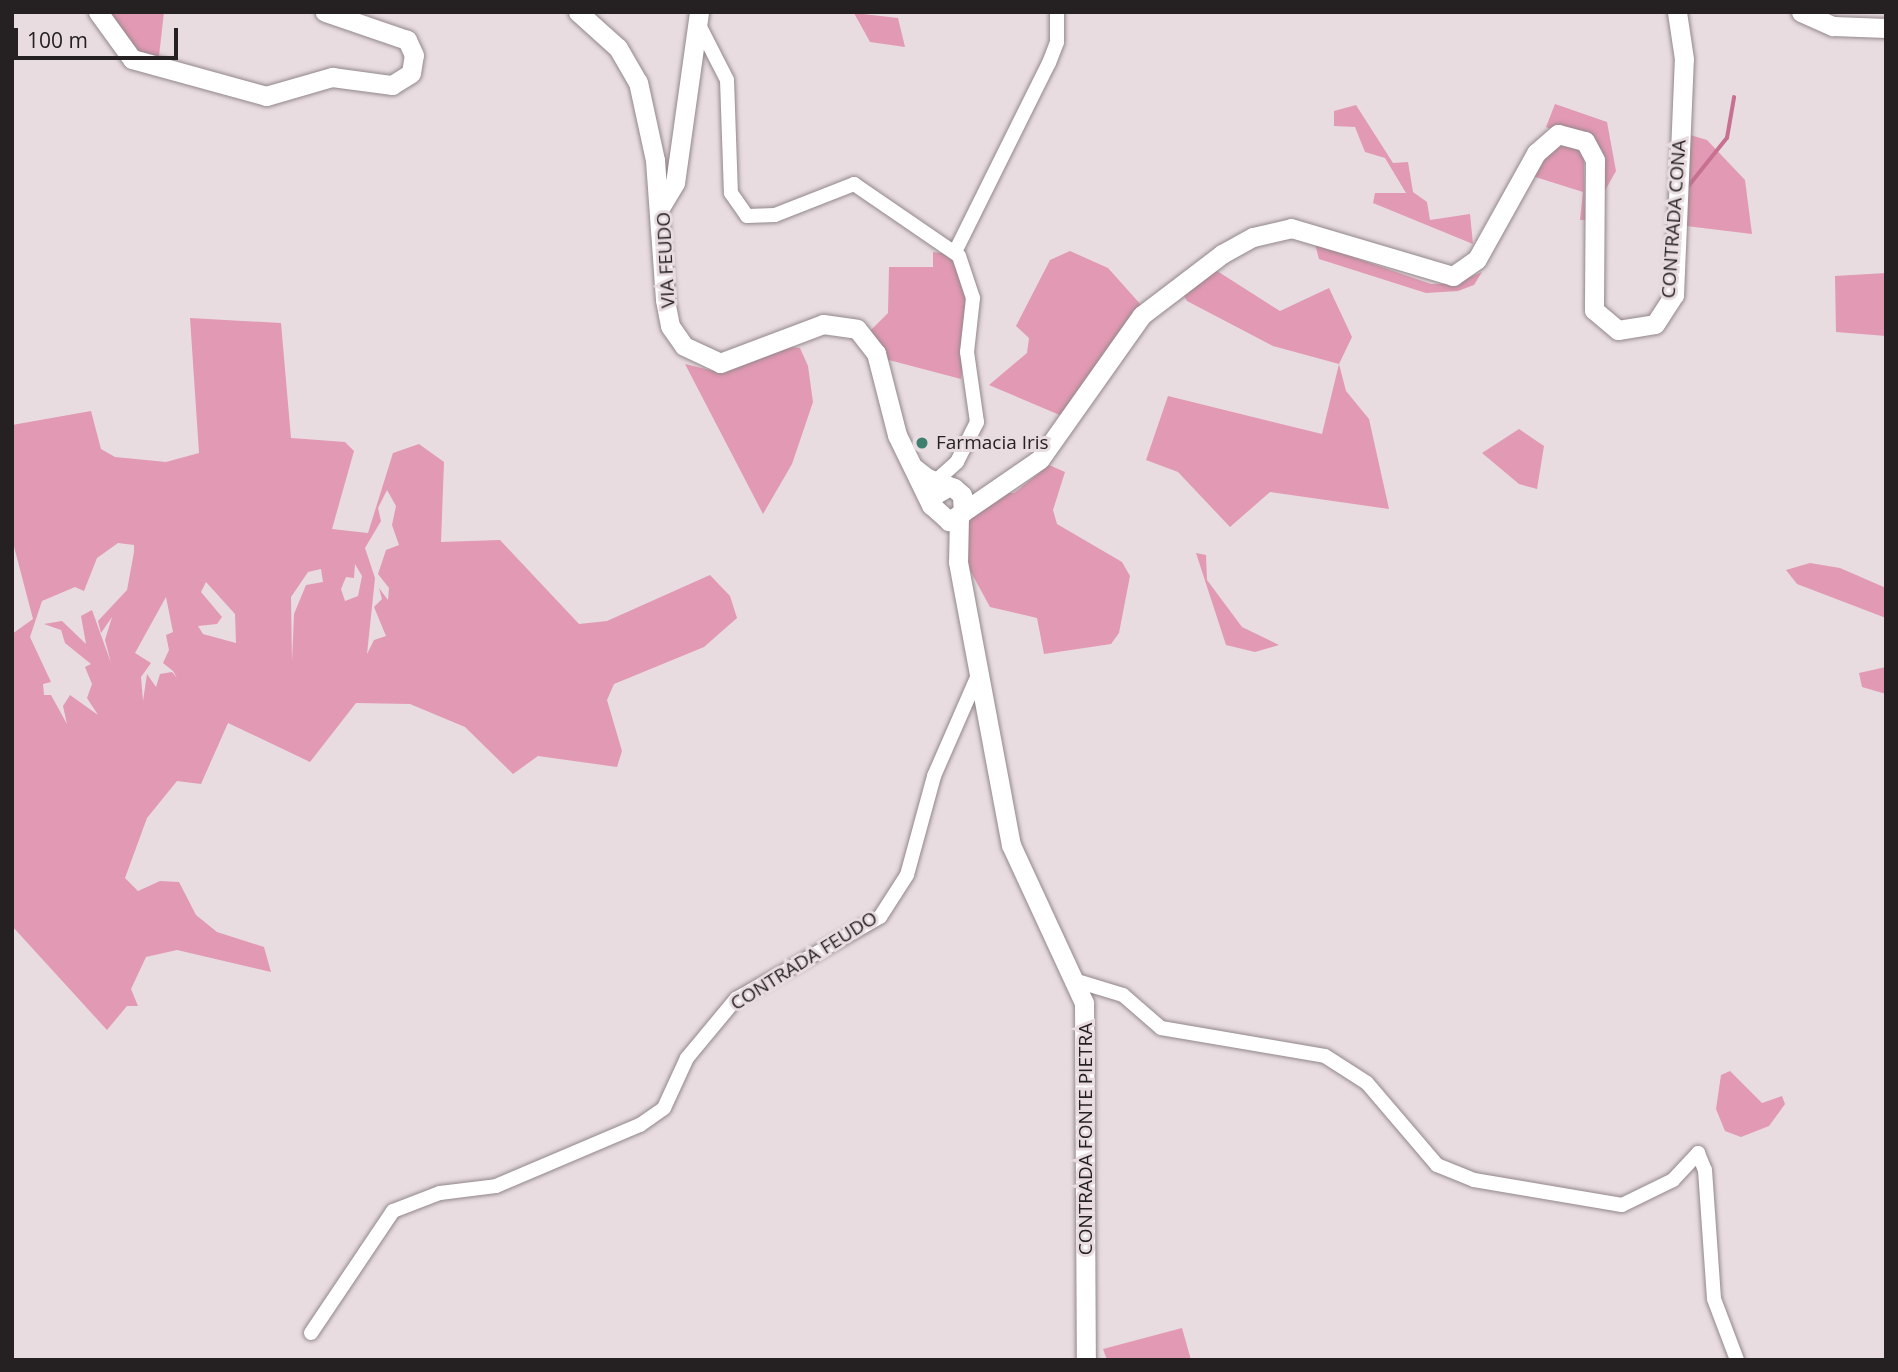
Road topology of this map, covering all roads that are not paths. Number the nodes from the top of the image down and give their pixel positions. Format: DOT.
graph roads {
  1 [pos="98,12"];
  2 [pos="325,12"];
  3 [pos="578,12"];
  4 [pos="1057,12"];
  5 [pos="1677,12"];
  6 [pos="1801,12"];
  7 [pos="699,18"];
  8 [pos="1886,28"];
  9 [pos="661,206"];
  10 [pos="956,252"];
  11 [pos="908,461"];
  12 [pos="1001,484"];
  13 [pos="947,487"];
  14 [pos="934,512"];
  15 [pos="961,514"];
  16 [pos="958,562"];
  17 [pos="981,669"];
  18 [pos="1077,981"];
  19 [pos="311,1333"];
  20 [pos="1086,1360"];
  21 [pos="1737,1360"];
  1 -- 2 [label="main road"];
  3 -- 9 [label="main road"];
  4 -- 10 [label="street"];
  5 -- 12 [label="main road, CONTRADA CONA"];
  6 -- 8 [label="main road"];
  7 -- 9 [label="main road, VIA FEUDO"];
  7 -- 10 [label="street"];
  9 -- 11 [label="main road, VIA FEUDO"];
  10 -- 13 [label="street"];
  11 -- 13 [label="main road"];
  11 -- 14 [label="main road, VIA FEUDO"];
  12 -- 13 [label="main road, CONTRADA CONA"];
  12 -- 15 [label="main road, CONTRADA CONA"];
  13 -- 14 [label="main road"];
  13 -- 15 [label="main road"];
  14 -- 15 [label="main road"];
  14 -- 16 [label="main road, VIA FEUDO"];
  15 -- 16 [label="main road"];
  16 -- 17 [label="main road, CONTRADA FONTE PIETRA"];
  17 -- 18 [label="main road, CONTRADA FONTE PIETRA"];
  17 -- 19 [label="street, CONTRADA FEUDO"];
  18 -- 20 [label="main road, CONTRADA FONTE PIETRA"];
  18 -- 21 [label="street"];
}
